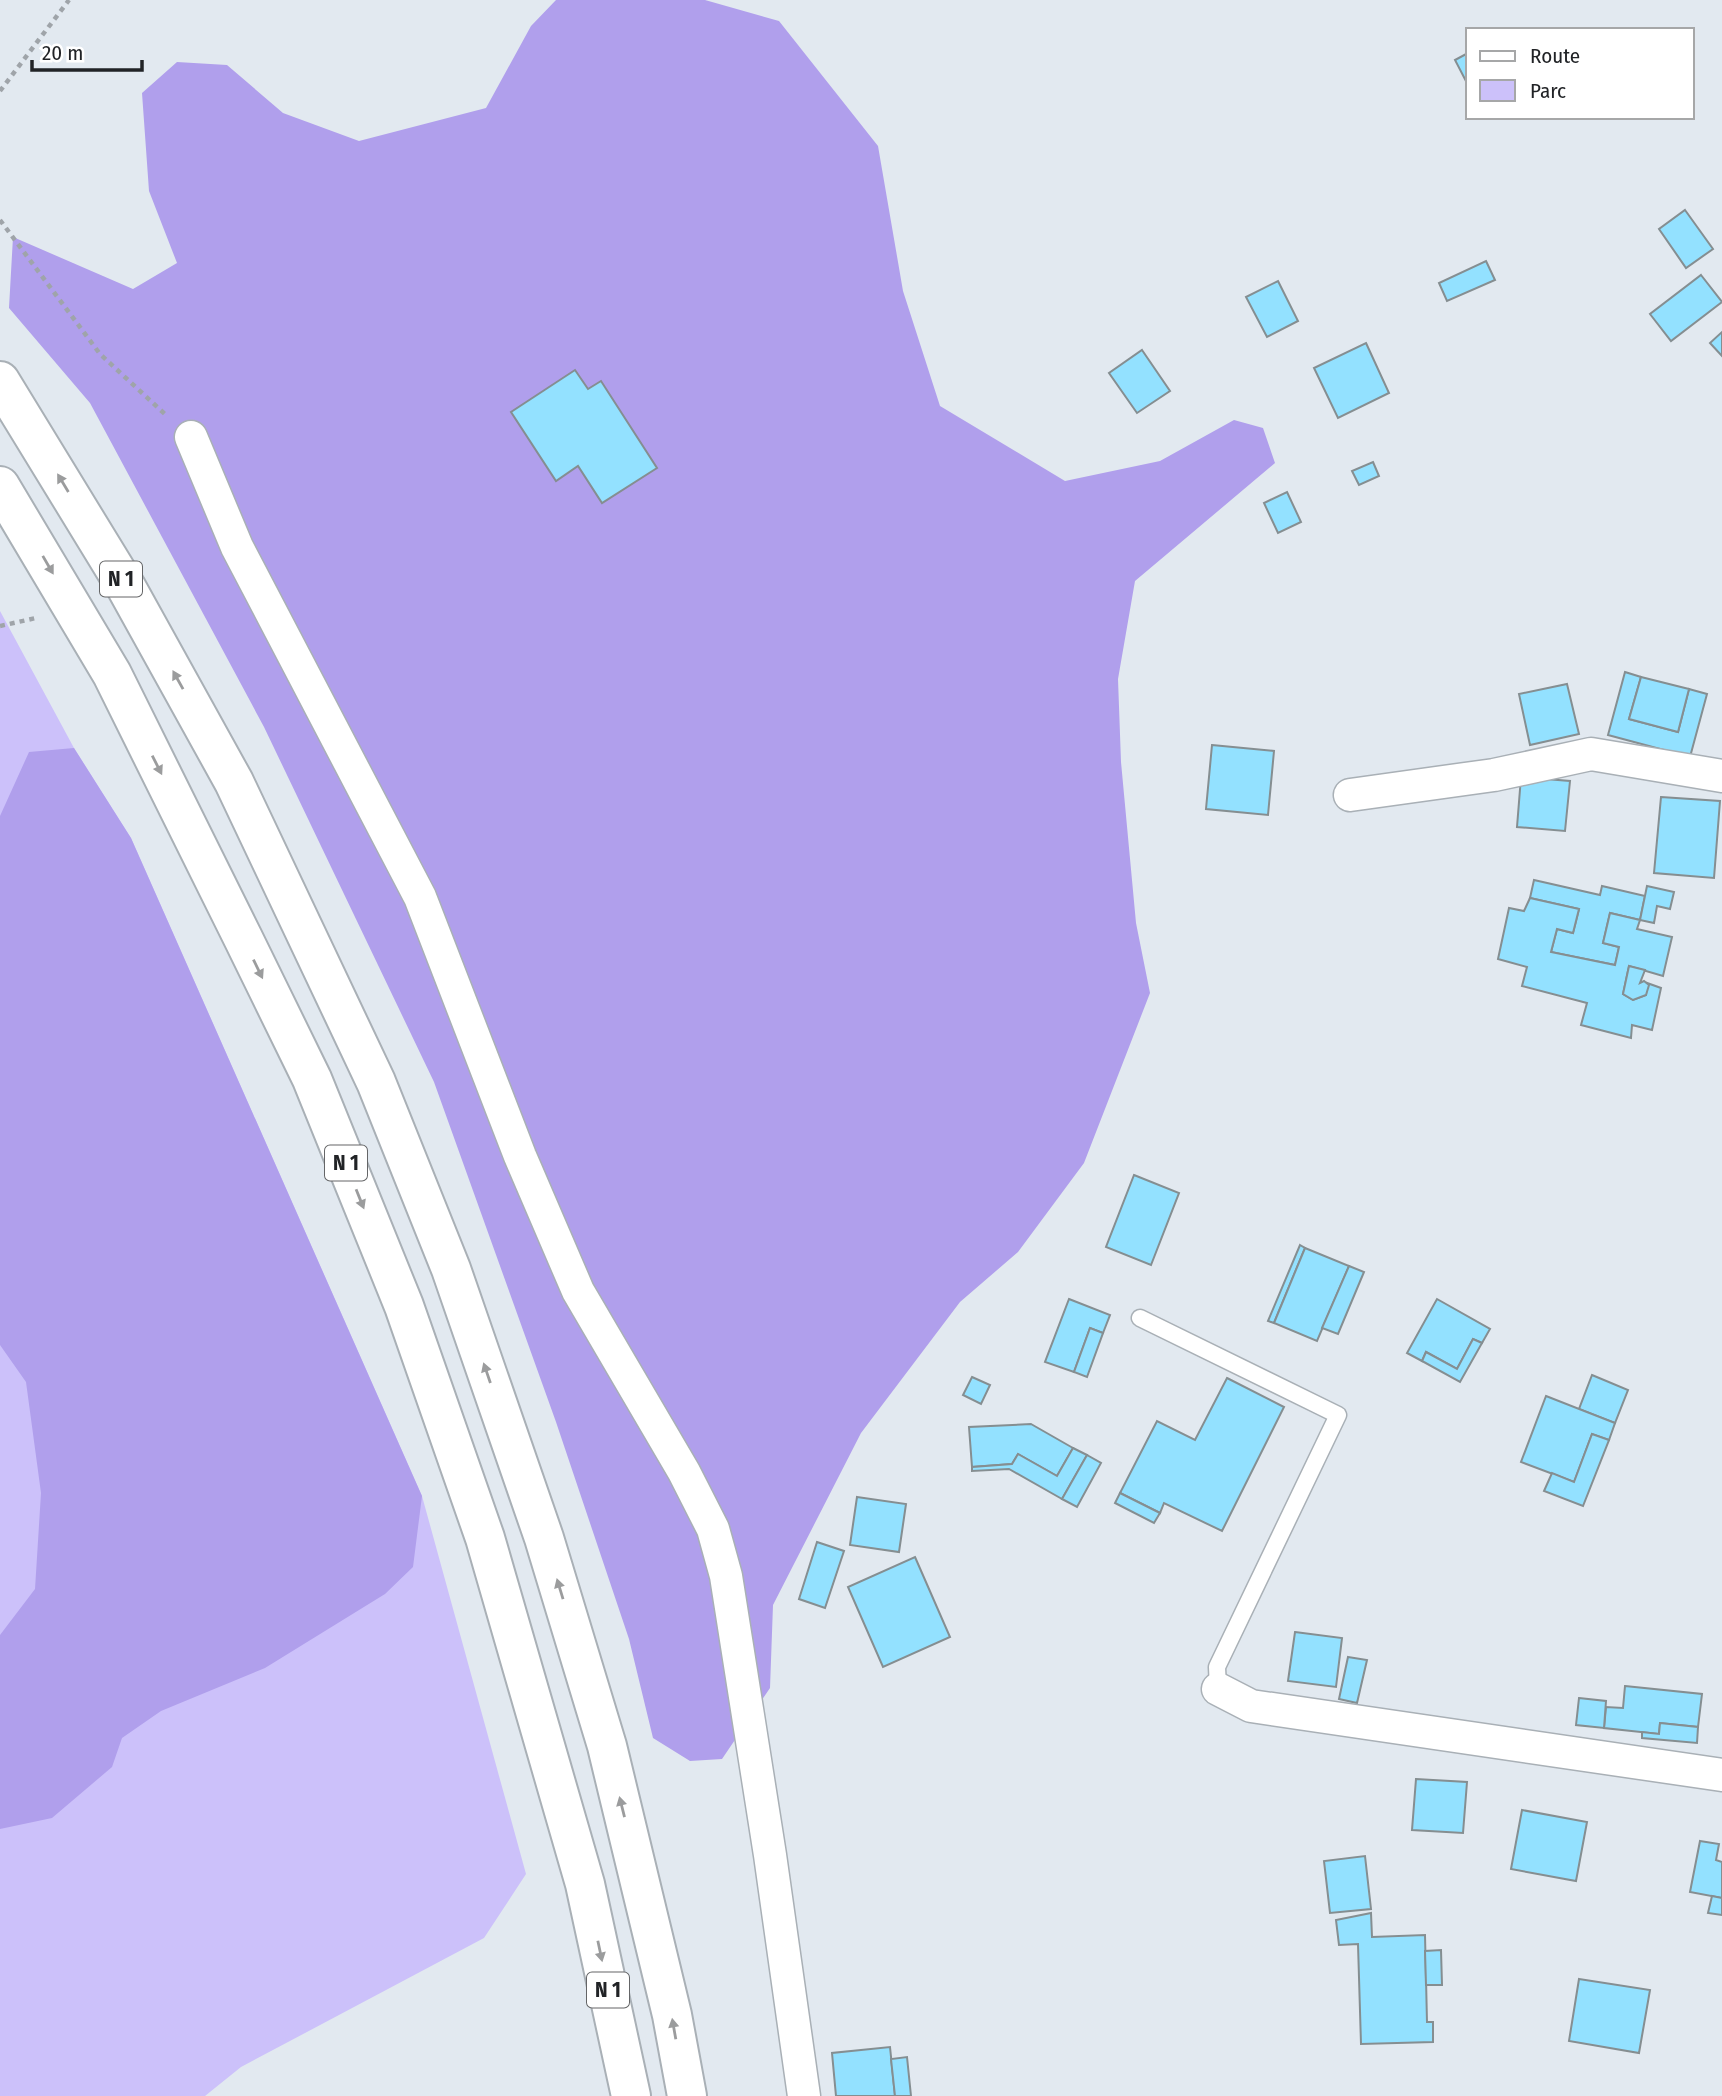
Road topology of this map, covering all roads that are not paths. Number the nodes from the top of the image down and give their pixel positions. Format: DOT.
graph roads {
  1 [pos="4,385"];
  2 [pos="191,438"];
  3 [pos="0,486"];
  4 [pos="0,495"];
  5 [pos="27,528"];
  6 [pos="1722,776"];
  7 [pos="1350,795"];
  8 [pos="1140,1318"];
  9 [pos="1218,1689"];
  10 [pos="1722,1775"];
  11 [pos="631,2096"];
  12 [pos="687,2096"];
  13 [pos="804,2096"];
  12 -- 1 [label="highway, N 1, one-way"];
  2 -- 13 [label="street"];
  3 -- 5 [label="highway, N 1"];
  4 -- 5 [label="lane"];
  5 -- 11 [label="highway, N 1, one-way"];
  6 -- 7 [label="street"];
  8 -- 9 [label="lane"];
  9 -- 10 [label="street"];
}
